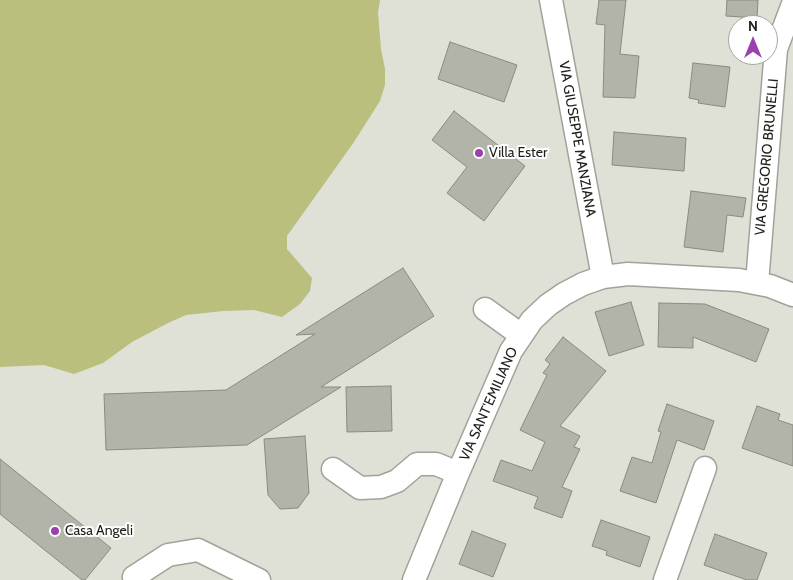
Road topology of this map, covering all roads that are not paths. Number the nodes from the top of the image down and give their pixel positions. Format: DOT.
graph roads {
  1 [pos="551,0"];
  2 [pos="793,4"];
  3 [pos="602,277"];
  4 [pos="757,283"];
  5 [pos="793,295"];
  6 [pos="485,309"];
  7 [pos="521,335"];
  8 [pos="705,468"];
  9 [pos="333,469"];
  10 [pos="458,473"];
  11 [pos="134,577"];
  12 [pos="259,580"];
  13 [pos="414,580"];
  14 [pos="664,580"];
  1 -- 3 [label="street, VIA GIUSEPPE MANZIANA"];
  2 -- 4 [label="street, VIA GREGORIO BRUNELLI"];
  3 -- 4 [label="street, VIA SANT'EMILIANO"];
  3 -- 7 [label="street, VIA SANT'EMILIANO"];
  4 -- 5 [label="street, VIA SANT'EMILIANO"];
  6 -- 7 [label="street"];
  7 -- 10 [label="street, VIA SANT'EMILIANO"];
  8 -- 14 [label="street"];
  9 -- 10 [label="street"];
  10 -- 13 [label="street, VIA SANT'EMILIANO"];
  11 -- 12 [label="street"];
}
